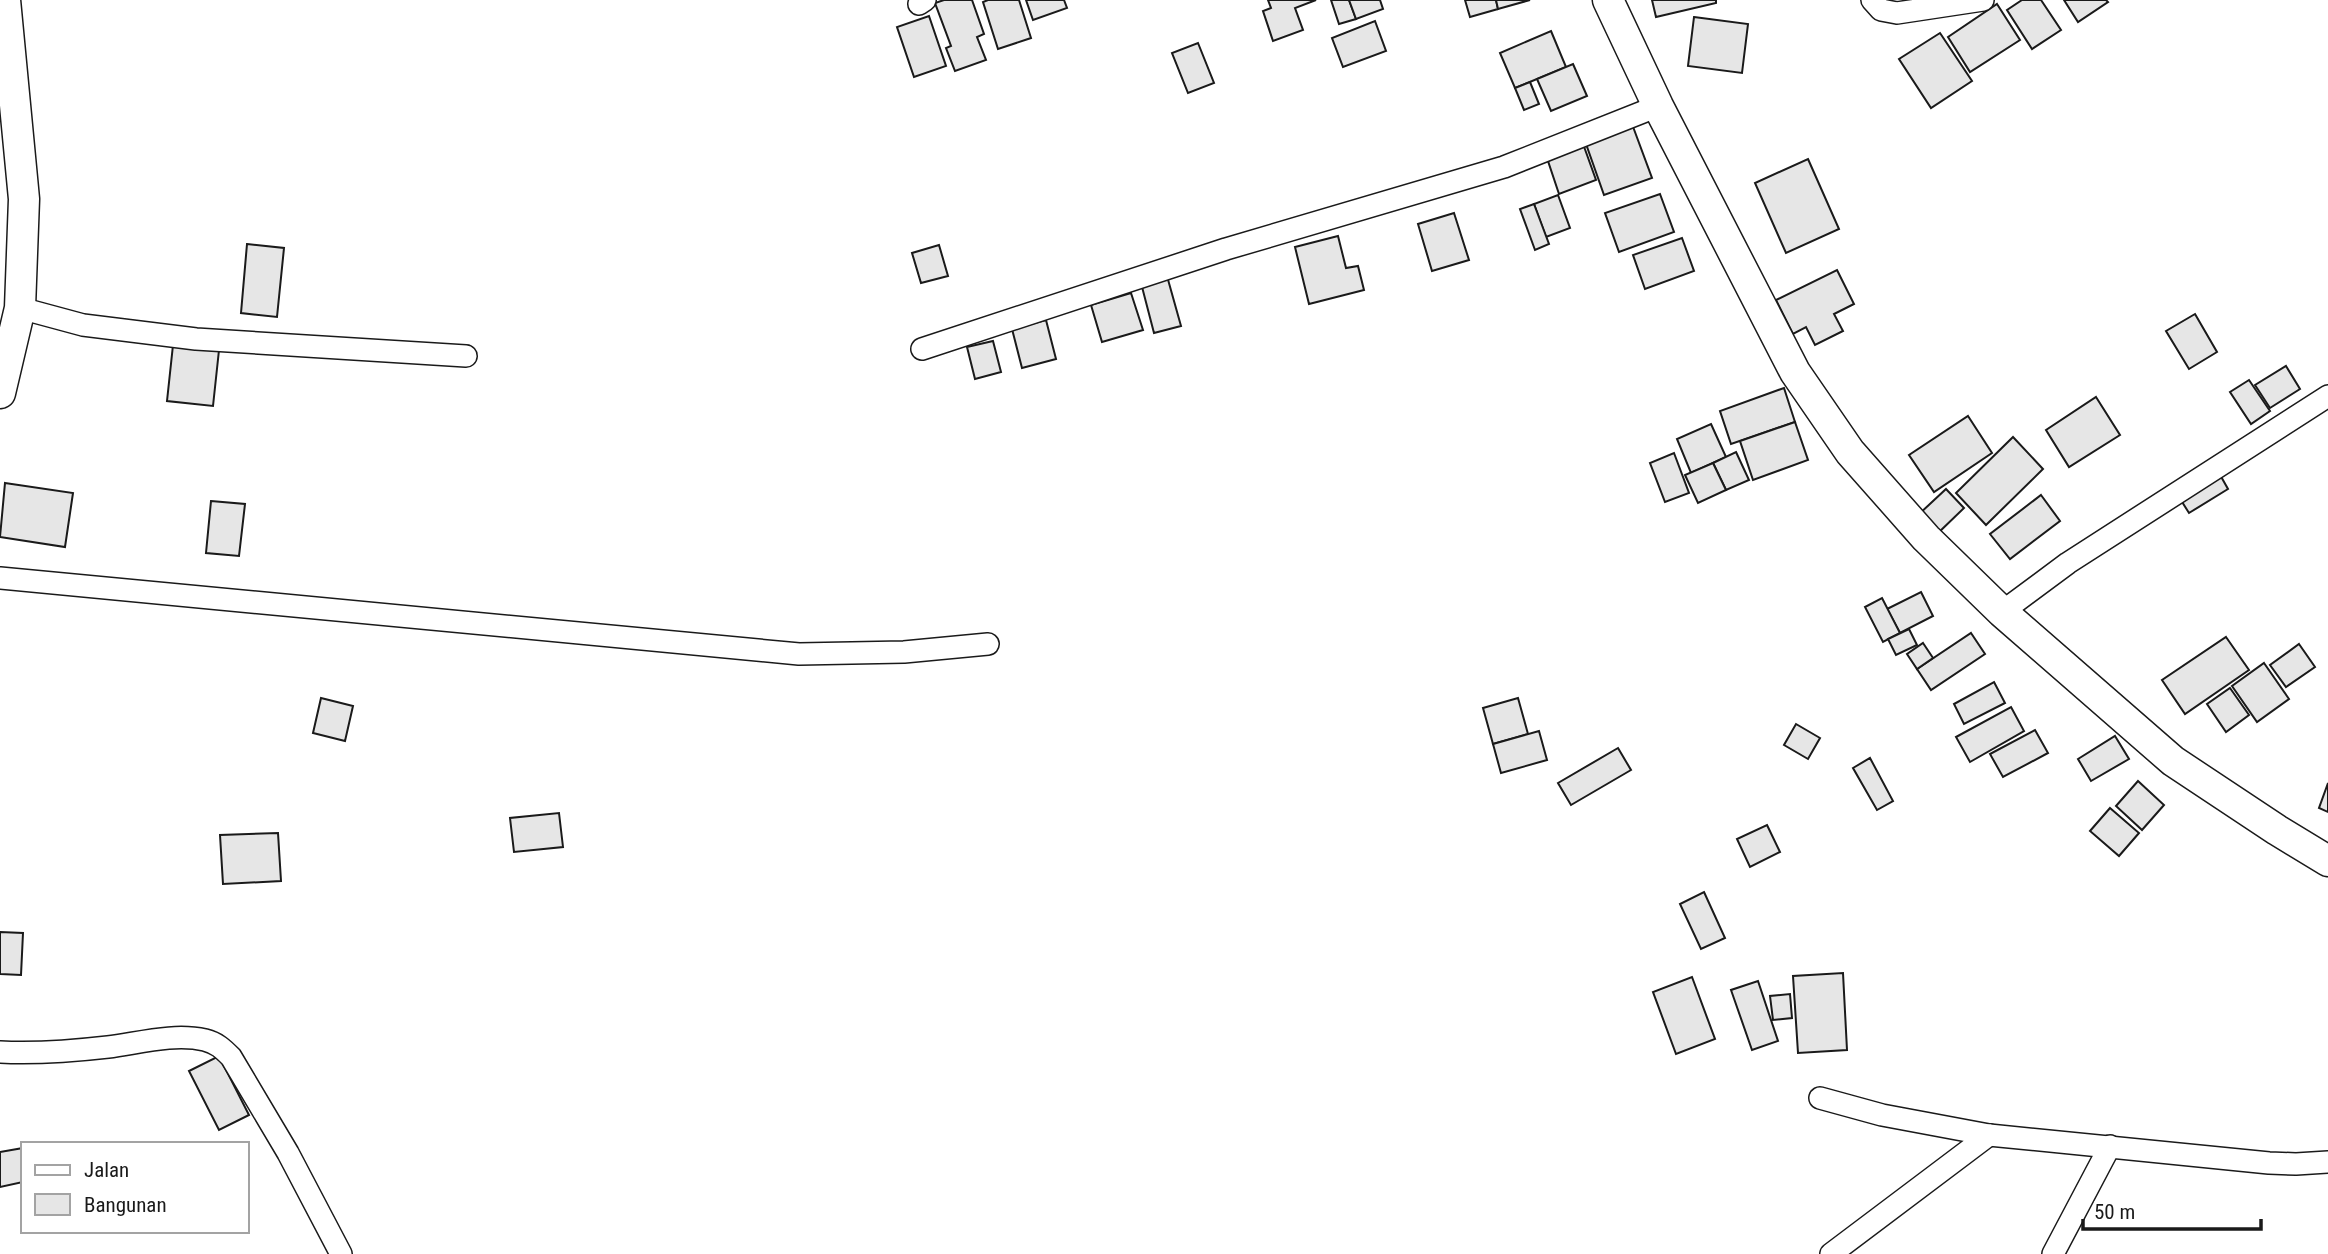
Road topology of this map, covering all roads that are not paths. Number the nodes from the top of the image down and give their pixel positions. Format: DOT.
graph roads {
  1 [pos="5,0"];
  2 [pos="1608,0"];
  3 [pos="1872,0"];
  4 [pos="1983,0"];
  5 [pos="1658,106"];
  6 [pos="20,308"];
  7 [pos="922,349"];
  8 [pos="466,356"];
  9 [pos="0,393"];
  10 [pos="2328,396"];
  11 [pos="0,578"];
  12 [pos="2002,612"];
  13 [pos="988,644"];
  14 [pos="2328,861"];
  15 [pos="0,1052"];
  16 [pos="1820,1098"];
  17 [pos="1989,1135"];
  18 [pos="2110,1146"];
  19 [pos="2328,1162"];
  20 [pos="341,1254"];
  21 [pos="1831,1254"];
  22 [pos="2053,1254"];
  1 -- 6 [label="street"];
  2 -- 5 [label="street"];
  3 -- 4 [label="street"];
  5 -- 7 [label="street"];
  5 -- 12 [label="street"];
  6 -- 8 [label="street"];
  6 -- 9 [label="street"];
  10 -- 12 [label="street"];
  11 -- 13 [label="street"];
  12 -- 14 [label="street"];
  15 -- 20 [label="street"];
  16 -- 17 [label="street"];
  17 -- 18 [label="street"];
  17 -- 21 [label="street"];
  18 -- 19 [label="street"];
  18 -- 22 [label="street"];
}
